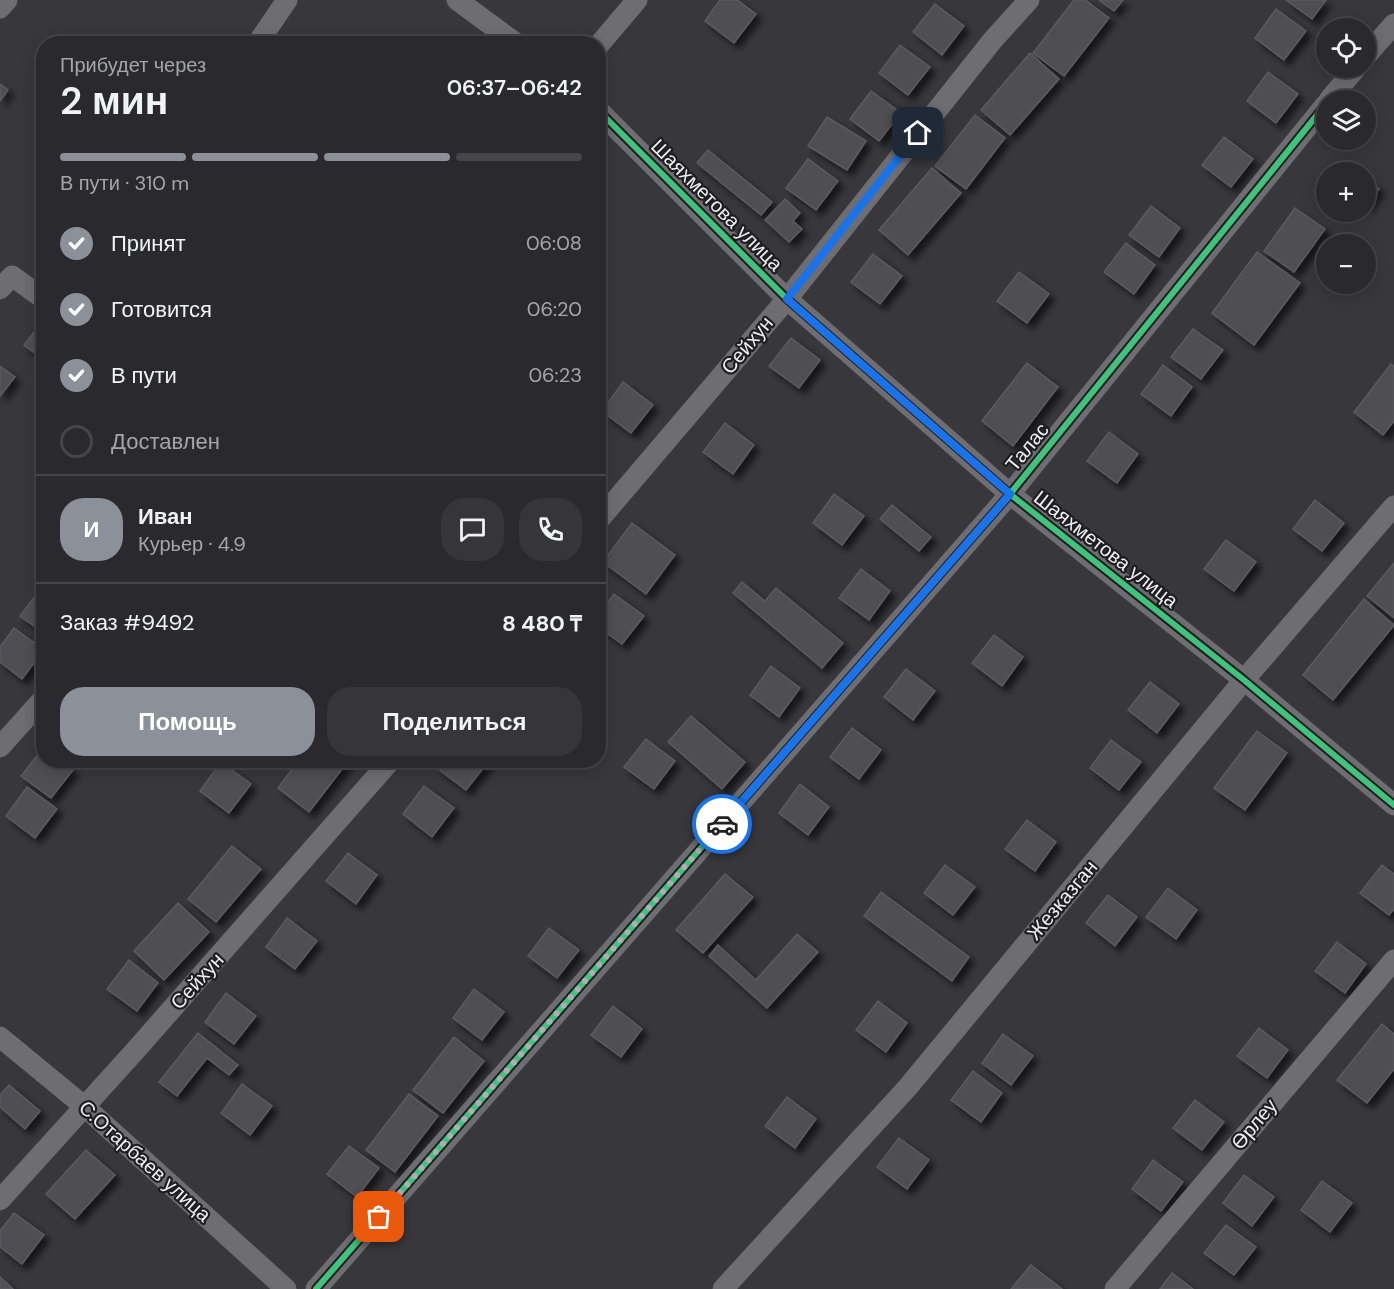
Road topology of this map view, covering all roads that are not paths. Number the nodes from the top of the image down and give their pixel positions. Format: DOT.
graph roads {
  1 [pos="7,0"];
  2 [pos="287,0"];
  3 [pos="457,0"];
  4 [pos="637,0"];
  5 [pos="1029,0"];
  6 [pos="0,8"];
  7 [pos="1394,24"];
  8 [pos="262,36"];
  9 [pos="506,36"];
  10 [pos="606,37"];
  11 [pos="1376,44"];
  12 [pos="1347,78"];
  13 [pos="1337,90"];
  14 [pos="1316,116"];
  15 [pos="606,118"];
  16 [pos="0,289"];
  17 [pos="36,293"];
  18 [pos="787,299"];
  19 [pos="1010,494"];
  20 [pos="1394,506"];
  21 [pos="606,512"];
  22 [pos="1244,680"];
  23 [pos="36,707"];
  24 [pos="0,747"];
  25 [pos="384,768"];
  26 [pos="1394,805"];
  27 [pos="1394,960"];
  28 [pos="0,1037"];
  29 [pos="85,1107"];
  30 [pos="0,1200"];
  31 [pos="286,1289"];
  32 [pos="316,1289"];
  33 [pos="723,1289"];
  34 [pos="1115,1289"];
  1 -- 6 [label="street"];
  2 -- 8 [label="street"];
  3 -- 9 [label="street"];
  4 -- 10 [label="street"];
  5 -- 18 [label="street, Сейхун"];
  7 -- 11 [label="street"];
  12 -- 13 [label="street, Талас"];
  14 -- 19 [label="street, Талас"];
  15 -- 18 [label="street, Шаяхметова улица"];
  16 -- 17 [label="street"];
  18 -- 19 [label="street, Шаяхметова улица"];
  18 -- 21 [label="street, Сейхун"];
  19 -- 22 [label="street, Шаяхметова улица"];
  19 -- 32 [label="street, Талас"];
  20 -- 22 [label="street, Жезказган"];
  22 -- 26 [label="street, Шаяхметова улица"];
  22 -- 33 [label="street, Жезказган"];
  23 -- 24 [label="street"];
  25 -- 29 [label="street, Сейхун"];
  27 -- 34 [label="street, Өрлеу"];
  28 -- 29 [label="street, С.Отарбаев улица"];
  29 -- 30 [label="street, Сейхун"];
  29 -- 31 [label="street, С.Отарбаев улица"];
}
